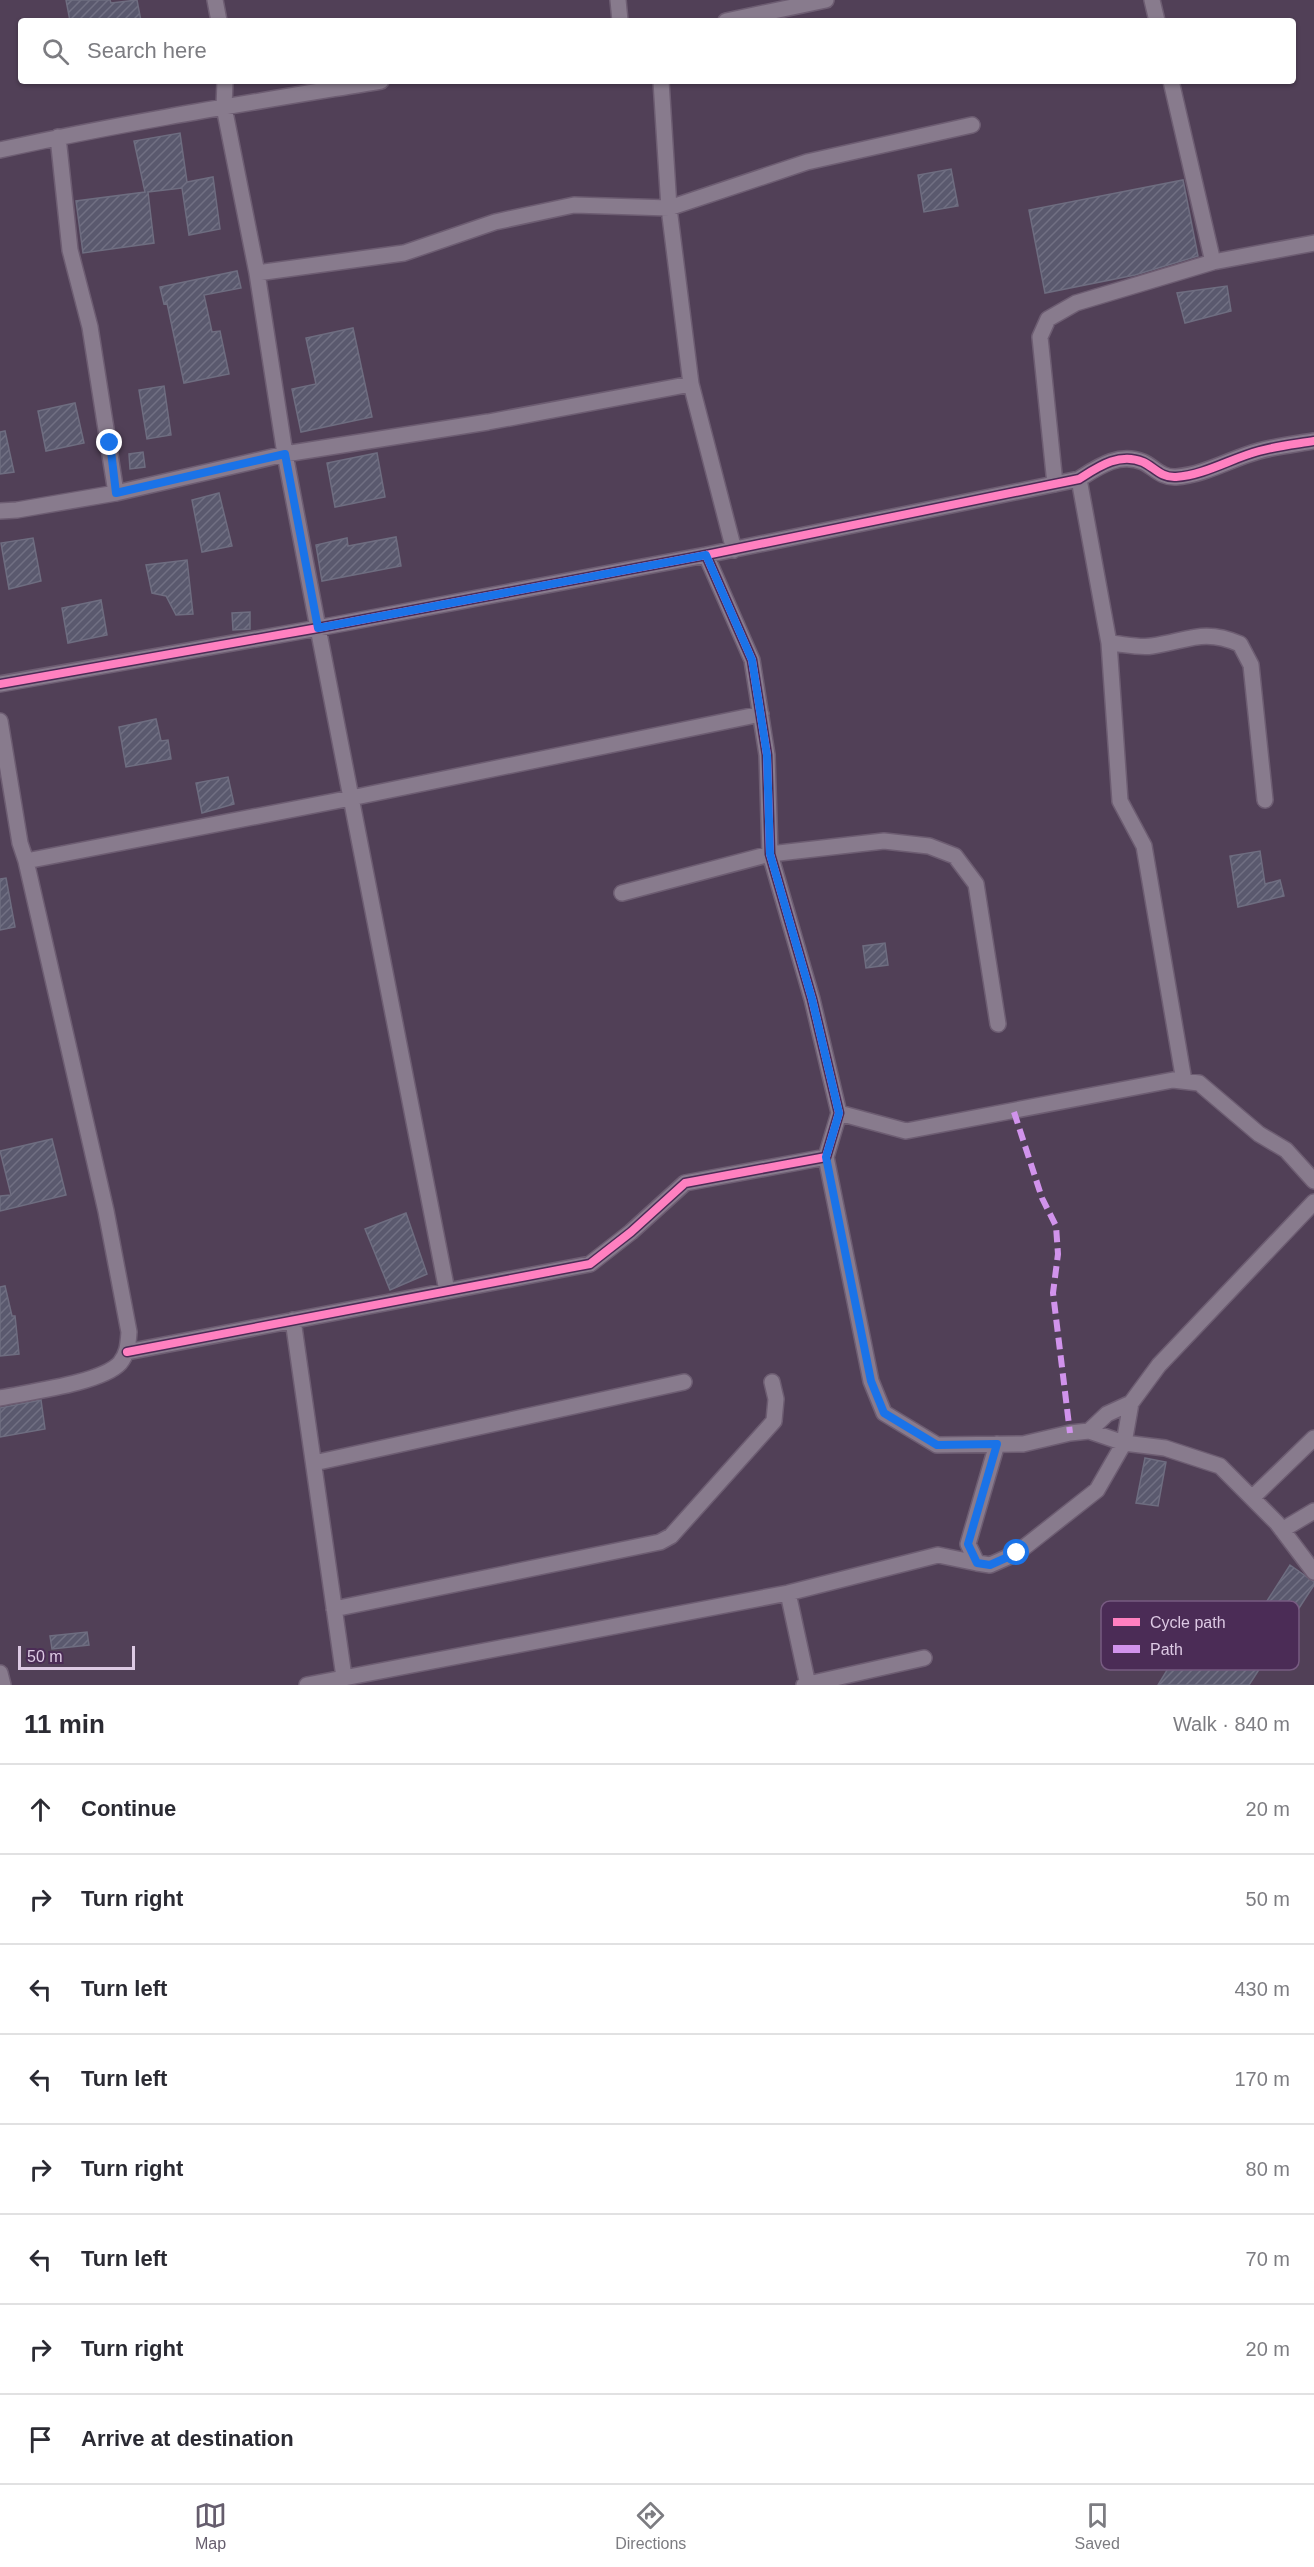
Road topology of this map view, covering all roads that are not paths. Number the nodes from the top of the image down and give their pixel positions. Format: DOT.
graph roads {
  1 [pos="215,0"];
  2 [pos="618,0"];
  3 [pos="826,0"];
  4 [pos="1152,0"];
  5 [pos="218,18"];
  6 [pos="620,18"];
  7 [pos="740,18"];
  8 [pos="1156,18"];
  9 [pos="225,84"];
  10 [pos="363,84"];
  11 [pos="661,84"];
  12 [pos="1172,84"];
  13 [pos="224,107"];
  14 [pos="972,125"];
  15 [pos="58,137"];
  16 [pos="0,150"];
  17 [pos="669,208"];
  18 [pos="1314,243"];
  19 [pos="1213,262"];
  20 [pos="257,273"];
  21 [pos="691,384"];
  22 [pos="1314,441"];
  23 [pos="285,454"];
  24 [pos="1079,479"];
  25 [pos="1055,484"];
  26 [pos="116,493"];
  27 [pos="0,511"];
  28 [pos="734,550"];
  29 [pos="706,555"];
  30 [pos="318,628"];
  31 [pos="1109,643"];
  32 [pos="0,684"];
  33 [pos="761,714"];
  34 [pos="0,721"];
  35 [pos="351,798"];
  36 [pos="1265,800"];
  37 [pos="770,854"];
  38 [pos="26,861"];
  39 [pos="622,893"];
  40 [pos="998,1024"];
  41 [pos="1184,1081"];
  42 [pos="839,1113"];
  43 [pos="826,1157"];
  44 [pos="1314,1181"];
  45 [pos="1314,1202"];
  46 [pos="447,1291"];
  47 [pos="293,1320"];
  48 [pos="128,1352"];
  49 [pos="684,1382"];
  50 [pos="772,1382"];
  51 [pos="0,1398"];
  52 [pos="1131,1403"];
  53 [pos="1089,1431"];
  54 [pos="1314,1438"];
  55 [pos="1124,1443"];
  56 [pos="997,1444"];
  57 [pos="314,1463"];
  58 [pos="1252,1498"];
  59 [pos="1314,1511"];
  60 [pos="1282,1530"];
  61 [pos="977,1563"];
  62 [pos="1314,1572"];
  63 [pos="788,1593"];
  64 [pos="334,1609"];
  65 [pos="924,1658"];
  66 [pos="0,1673"];
  67 [pos="351,1679"];
  68 [pos="3,1685"];
  69 [pos="307,1685"];
  70 [pos="807,1685"];
  1 -- 5 [label="street"];
  2 -- 6 [label="street"];
  3 -- 7 [label="street"];
  4 -- 8 [label="street"];
  9 -- 13 [label="street"];
  10 -- 13 [label="street"];
  11 -- 17 [label="street"];
  12 -- 19 [label="street"];
  13 -- 15 [label="street"];
  13 -- 20 [label="street"];
  14 -- 17 [label="street"];
  15 -- 16 [label="street"];
  15 -- 26 [label="street"];
  17 -- 20 [label="street"];
  17 -- 21 [label="street"];
  18 -- 19 [label="street"];
  19 -- 25 [label="street"];
  20 -- 23 [label="street"];
  21 -- 23 [label="street"];
  21 -- 28 [label="street"];
  22 -- 24 [label="street"];
  23 -- 26 [label="street"];
  23 -- 30 [label="street"];
  24 -- 25 [label="street"];
  24 -- 31 [label="street"];
  25 -- 28 [label="street"];
  26 -- 27 [label="street"];
  28 -- 29 [label="street"];
  29 -- 30 [label="street"];
  29 -- 33 [label="street"];
  30 -- 32 [label="street"];
  30 -- 35 [label="street"];
  31 -- 36 [label="street"];
  31 -- 41 [label="street"];
  33 -- 35 [label="street"];
  33 -- 37 [label="street"];
  34 -- 38 [label="street"];
  35 -- 38 [label="street"];
  35 -- 46 [label="street"];
  37 -- 39 [label="street"];
  37 -- 40 [label="street"];
  37 -- 42 [label="street"];
  38 -- 48 [label="street"];
  41 -- 42 [label="street"];
  41 -- 44 [label="street"];
  42 -- 43 [label="street"];
  43 -- 46 [label="street"];
  43 -- 56 [label="street"];
  45 -- 52 [label="street"];
  46 -- 47 [label="street"];
  47 -- 48 [label="street"];
  47 -- 57 [label="street"];
  48 -- 51 [label="street"];
  49 -- 57 [label="street"];
  50 -- 64 [label="street"];
  52 -- 53 [label="street"];
  52 -- 55 [label="street"];
  53 -- 55 [label="street"];
  53 -- 56 [label="street"];
  54 -- 58 [label="street"];
  55 -- 58 [label="street"];
  55 -- 61 [label="street"];
  56 -- 61 [label="street"];
  57 -- 64 [label="street"];
  58 -- 60 [label="street"];
  59 -- 60 [label="street"];
  60 -- 62 [label="street"];
  61 -- 63 [label="street"];
  63 -- 67 [label="street"];
  63 -- 70 [label="street"];
  64 -- 67 [label="street"];
  65 -- 70 [label="street"];
  66 -- 68 [label="street"];
  67 -- 69 [label="street"];
}
